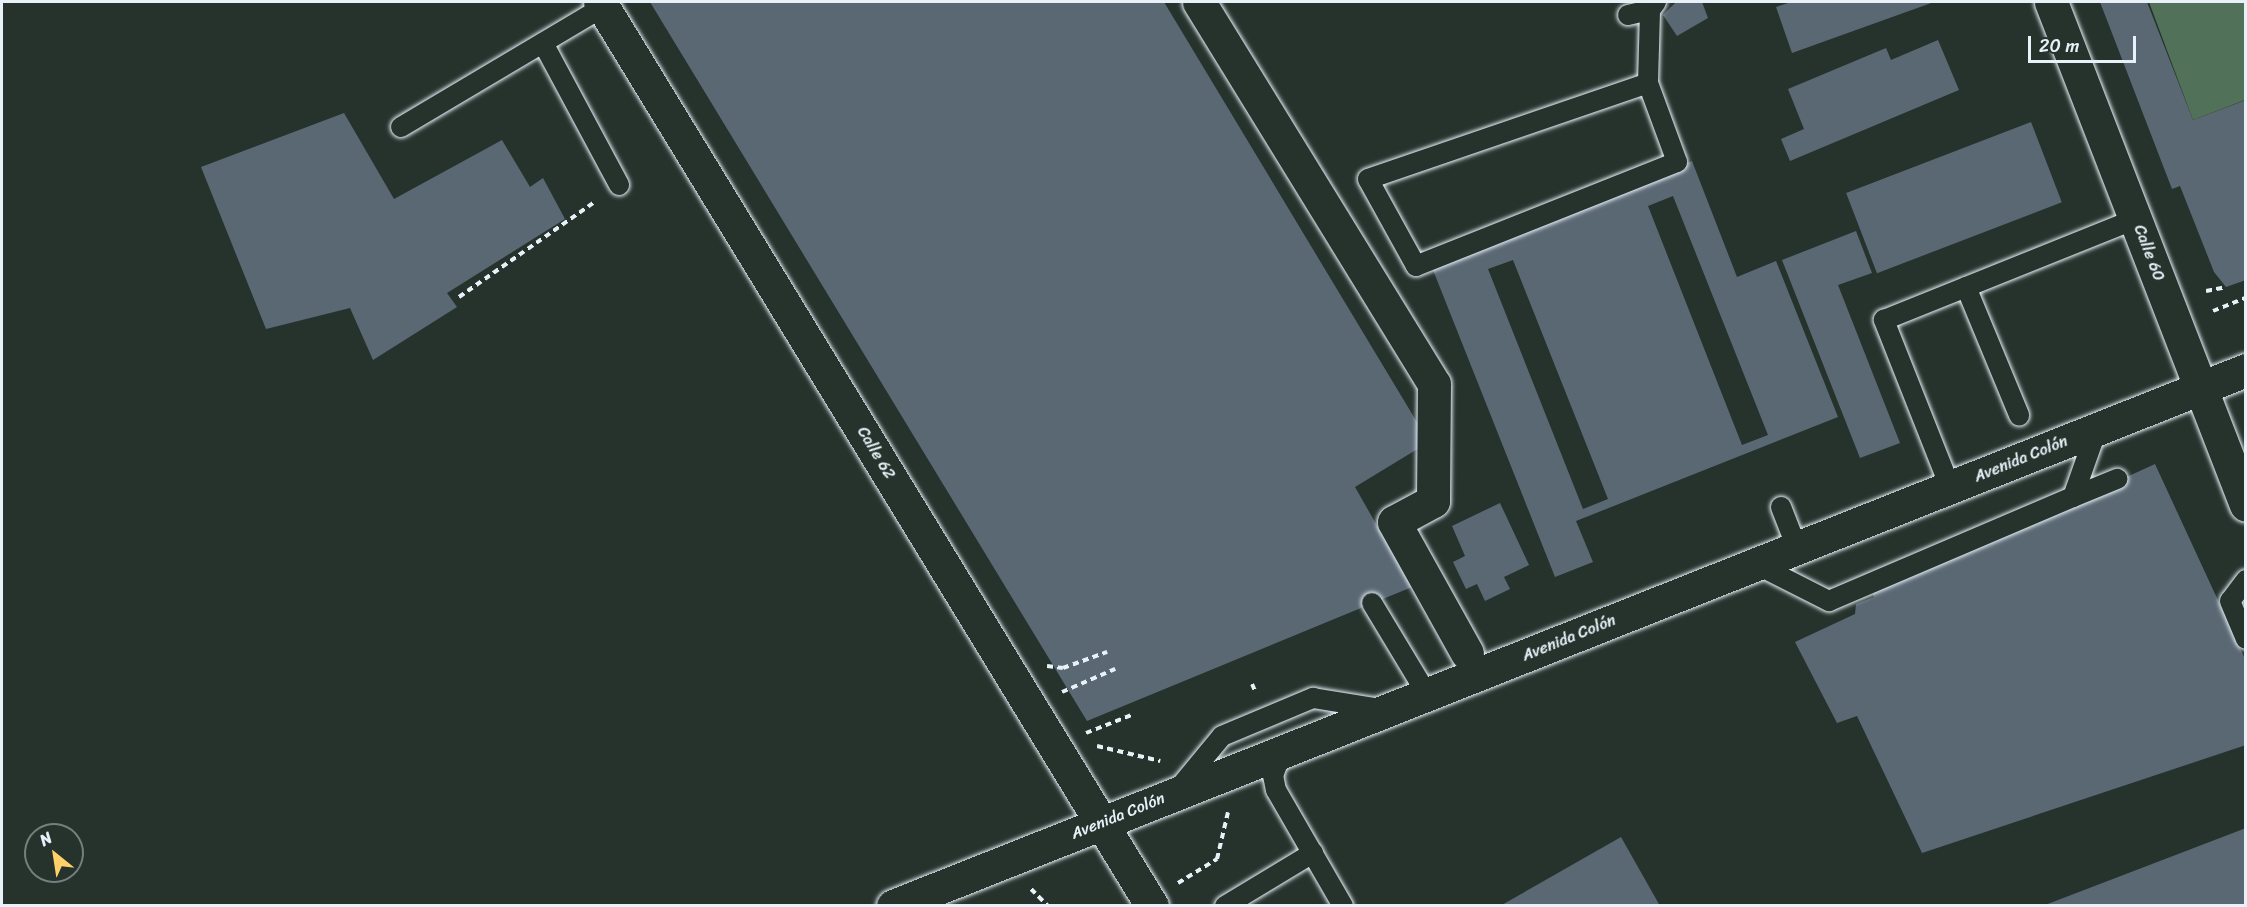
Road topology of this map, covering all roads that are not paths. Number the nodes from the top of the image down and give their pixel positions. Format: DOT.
graph roads {
  1 [pos="1199,2"];
  2 [pos="2051,2"];
  3 [pos="602,4"];
  4 [pos="1653,6"];
  5 [pos="1628,15"];
  6 [pos="543,43"];
  7 [pos="1647,83"];
  8 [pos="400,127"];
  9 [pos="619,185"];
  10 [pos="2135,219"];
  11 [pos="1966,287"];
  12 [pos="2246,370"];
  13 [pos="2202,388"];
  14 [pos="2019,415"];
  15 [pos="2097,429"];
  16 [pos="2116,479"];
  17 [pos="1950,487"];
  18 [pos="2073,497"];
  19 [pos="2246,505"];
  20 [pos="1781,507"];
  21 [pos="1797,548"];
  22 [pos="1756,564"];
  23 [pos="2246,580"];
  24 [pos="1372,603"];
  25 [pos="2246,639"];
  26 [pos="1467,653"];
  27 [pos="1427,694"];
  28 [pos="1386,710"];
  29 [pos="1282,752"];
  30 [pos="1174,794"];
  31 [pos="1101,823"];
  32 [pos="1313,854"];
  33 [pos="1161,897"];
  34 [pos="894,906"];
  35 [pos="1225,906"];
  36 [pos="1343,906"];
  1 -- 26 [label="street"];
  2 -- 10 [label="street, Calle 60"];
  3 -- 6 [label="lane"];
  3 -- 31 [label="street, Calle 62"];
  4 -- 5 [label="lane"];
  4 -- 7 [label="lane"];
  6 -- 8 [label="lane"];
  6 -- 9 [label="lane"];
  7 -- 7 [label="lane"];
  10 -- 11 [label="lane"];
  10 -- 13 [label="street, Calle 60"];
  11 -- 14 [label="lane"];
  11 -- 17 [label="lane"];
  12 -- 13 [label="street, Avenida Colón"];
  13 -- 15 [label="street, Avenida Colón"];
  13 -- 19 [label="street, Calle 60"];
  15 -- 17 [label="street, Avenida Colón"];
  15 -- 18 [label="lane"];
  16 -- 18 [label="lane"];
  17 -- 21 [label="street, Avenida Colón"];
  18 -- 22 [label="lane"];
  20 -- 21 [label="lane"];
  21 -- 22 [label="street, Avenida Colón"];
  22 -- 27 [label="street, Avenida Colón"];
  23 -- 25 [label="lane"];
  24 -- 27 [label="lane"];
  27 -- 28 [label="street, Avenida Colón"];
  28 -- 29 [label="street, Avenida Colón"];
  28 -- 30 [label="lane"];
  29 -- 30 [label="street, Avenida Colón"];
  29 -- 32 [label="lane"];
  30 -- 31 [label="street, Avenida Colón"];
  31 -- 33 [label="street, Calle 62"];
  31 -- 34 [label="street, Avenida Colón"];
  32 -- 35 [label="lane"];
  32 -- 36 [label="lane"];
}
